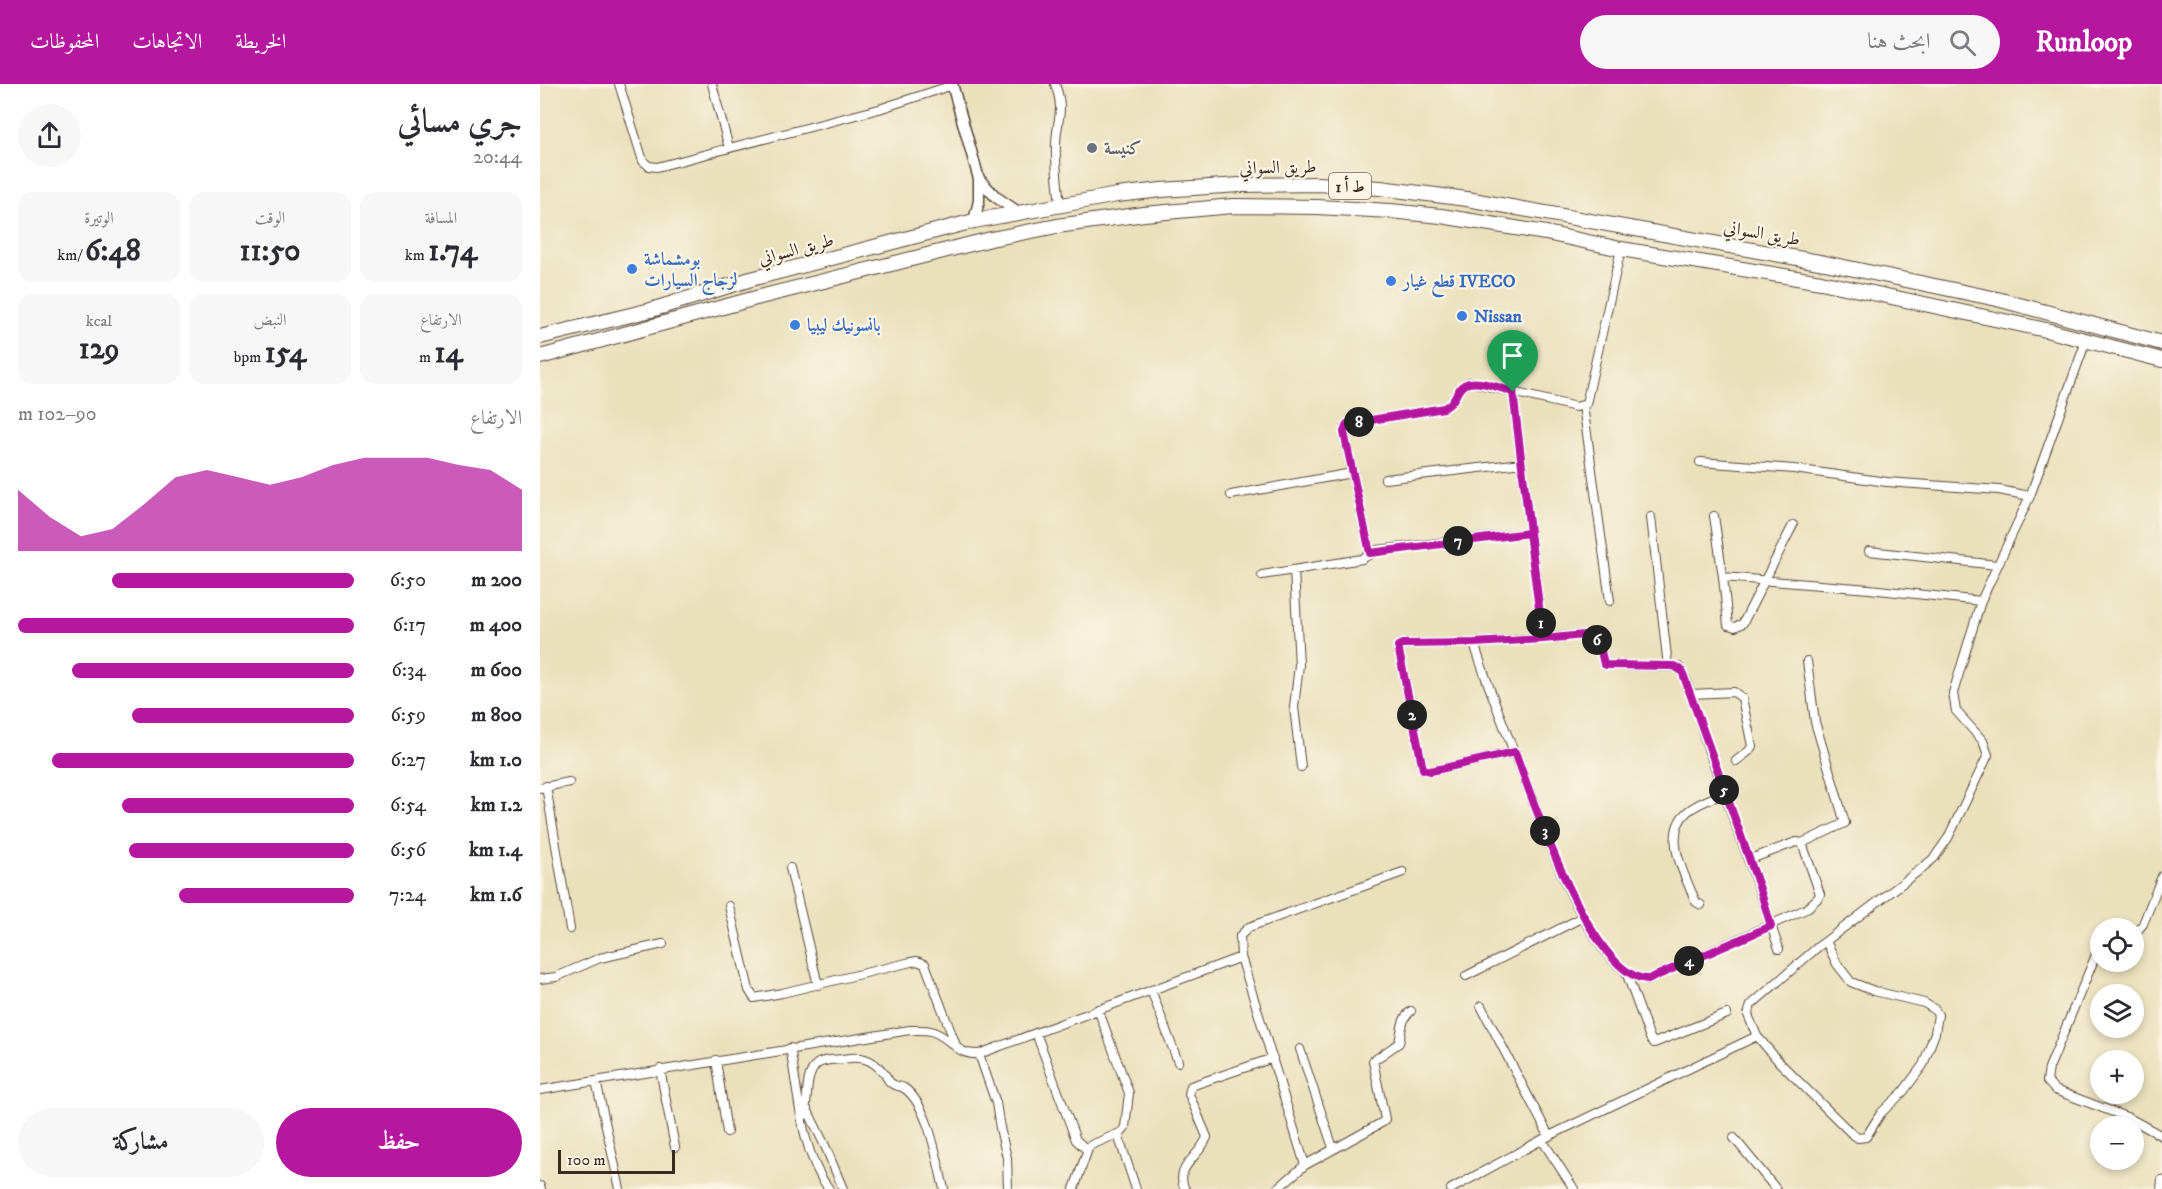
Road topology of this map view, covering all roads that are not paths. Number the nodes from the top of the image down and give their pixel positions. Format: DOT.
graph roads {
  1 [pos="619,84"];
  2 [pos="712,84"];
  3 [pos="1056,84"];
  4 [pos="953,85"];
  5 [pos="729,148"];
  6 [pos="979,179"];
  7 [pos="1060,205"];
  8 [pos="1018,212"];
  9 [pos="974,221"];
  10 [pos="1621,249"];
  11 [pos="540,337"];
  12 [pos="2086,341"];
  13 [pos="2162,343"];
  14 [pos="540,357"];
  15 [pos="2162,360"];
  16 [pos="1513,392"];
  17 [pos="1583,405"];
  18 [pos="1700,462"];
  19 [pos="1522,463"];
  20 [pos="1352,473"];
  21 [pos="1385,479"];
  22 [pos="1231,495"];
  23 [pos="2030,496"];
  24 [pos="1714,516"];
  25 [pos="1652,517"];
  26 [pos="1793,525"];
  27 [pos="1529,533"];
  28 [pos="1869,551"];
  29 [pos="1370,553"];
  30 [pos="1997,565"];
  31 [pos="1294,570"];
  32 [pos="1262,575"];
  33 [pos="1722,577"];
  34 [pos="1764,580"];
  35 [pos="1610,601"];
  36 [pos="1981,601"];
  37 [pos="1543,639"];
  38 [pos="1474,643"];
  39 [pos="1807,661"];
  40 [pos="1668,666"];
  41 [pos="1691,694"];
  42 [pos="1515,752"];
  43 [pos="1736,761"];
  44 [pos="1301,767"];
  45 [pos="569,782"];
  46 [pos="543,787"];
  47 [pos="1725,793"];
  48 [pos="1802,843"];
  49 [pos="1749,860"];
  50 [pos="790,868"];
  51 [pos="1403,872"];
  52 [pos="2162,876"];
  53 [pos="1701,905"];
  54 [pos="729,906"];
  55 [pos="1583,916"];
  56 [pos="2144,921"];
  57 [pos="1771,926"];
  58 [pos="570,929"];
  59 [pos="1826,941"];
  60 [pos="663,944"];
  61 [pos="1779,949"];
  62 [pos="1241,957"];
  63 [pos="2090,969"];
  64 [pos="1626,972"];
  65 [pos="1466,976"];
  66 [pos="540,979"];
  67 [pos="818,985"];
  68 [pos="1151,990"];
  69 [pos="1481,1006"];
  70 [pos="1098,1009"];
  71 [pos="1411,1011"];
  72 [pos="1727,1014"];
  73 [pos="1036,1033"];
  74 [pos="1757,1036"];
  75 [pos="790,1048"];
  76 [pos="958,1049"];
  77 [pos="1300,1049"];
  78 [pos="979,1054"];
  79 [pos="1273,1058"];
  80 [pos="716,1060"];
  81 [pos="1178,1062"];
  82 [pos="660,1069"];
  83 [pos="596,1081"];
  84 [pos="540,1090"];
  85 [pos="807,1109"];
  86 [pos="803,1117"];
  87 [pos="727,1132"];
  88 [pos="1118,1135"];
  89 [pos="2162,1136"];
  90 [pos="1546,1138"];
  91 [pos="1734,1138"];
  92 [pos="675,1147"];
  93 [pos="1334,1148"];
  94 [pos="1087,1150"];
  95 [pos="1305,1165"];
  96 [pos="2162,1180"];
  97 [pos="620,1189"];
  98 [pos="829,1189"];
  99 [pos="843,1189"];
  100 [pos="944,1189"];
  101 [pos="1008,1189"];
  102 [pos="1074,1189"];
  103 [pos="1136,1189"];
  104 [pos="1185,1189"];
  105 [pos="1276,1189"];
  106 [pos="1451,1189"];
  107 [pos="1574,1189"];
  108 [pos="1776,1189"];
  109 [pos="2161,1189"];
  1 -- 5 [label="street"];
  2 -- 5 [label="street"];
  3 -- 7 [label="street"];
  4 -- 5 [label="street"];
  4 -- 6 [label="main road"];
  6 -- 8 [label="main road"];
  6 -- 9 [label="main road"];
  7 -- 8 [label="highway, طريق السواني / ط أ 1"];
  7 -- 13 [label="highway, طريق السواني / ط أ 1"];
  8 -- 9 [label="highway, طريق السواني / ط أ 1"];
  9 -- 11 [label="highway, طريق السواني / ط أ 1"];
  10 -- 12 [label="highway, طريق السواني / ط أ 1"];
  10 -- 14 [label="highway, طريق السواني / ط أ 1"];
  10 -- 17 [label="street"];
  12 -- 15 [label="highway, طريق السواني / ط أ 1"];
  12 -- 23 [label="street"];
  16 -- 17 [label="street"];
  16 -- 19 [label="street"];
  16 -- 20 [label="street"];
  17 -- 35 [label="street"];
  18 -- 23 [label="street"];
  19 -- 21 [label="street"];
  19 -- 27 [label="street"];
  20 -- 22 [label="street"];
  20 -- 29 [label="street"];
  23 -- 30 [label="street"];
  24 -- 33 [label="street"];
  25 -- 40 [label="street"];
  26 -- 34 [label="street"];
  27 -- 29 [label="street"];
  27 -- 37 [label="street"];
  28 -- 30 [label="street"];
  29 -- 31 [label="street"];
  30 -- 36 [label="street"];
  31 -- 32 [label="street"];
  31 -- 44 [label="street"];
  33 -- 34 [label="street"];
  33 -- 34 [label="street"];
  34 -- 36 [label="street"];
  36 -- 59 [label="street"];
  37 -- 38 [label="street"];
  37 -- 40 [label="street"];
  38 -- 42 [label="street"];
  38 -- 42 [label="street"];
  39 -- 48 [label="street"];
  40 -- 41 [label="street"];
  41 -- 43 [label="street"];
  41 -- 47 [label="street"];
  42 -- 55 [label="street"];
  45 -- 46 [label="street"];
  46 -- 58 [label="street"];
  47 -- 49 [label="street"];
  47 -- 53 [label="street"];
  48 -- 49 [label="street"];
  48 -- 57 [label="street"];
  49 -- 57 [label="street"];
  50 -- 67 [label="street"];
  51 -- 62 [label="street"];
  52 -- 56 [label="street"];
  54 -- 67 [label="street"];
  55 -- 64 [label="street"];
  55 -- 65 [label="street"];
  57 -- 61 [label="street"];
  57 -- 64 [label="street"];
  59 -- 74 [label="street"];
  59 -- 74 [label="street"];
  60 -- 66 [label="street"];
  62 -- 68 [label="street"];
  62 -- 79 [label="street"];
  63 -- 89 [label="street"];
  64 -- 72 [label="street"];
  67 -- 76 [label="street"];
  68 -- 70 [label="street"];
  68 -- 81 [label="street"];
  69 -- 90 [label="street"];
  70 -- 73 [label="street"];
  70 -- 88 [label="street"];
  71 -- 93 [label="street"];
  73 -- 78 [label="street"];
  73 -- 94 [label="street"];
  74 -- 90 [label="street"];
  75 -- 76 [label="street"];
  75 -- 80 [label="street"];
  75 -- 86 [label="street"];
  76 -- 78 [label="street"];
  77 -- 93 [label="street"];
  78 -- 101 [label="street"];
  79 -- 95 [label="street"];
  79 -- 104 [label="street"];
  80 -- 82 [label="street"];
  80 -- 87 [label="street"];
  82 -- 83 [label="street"];
  82 -- 92 [label="street"];
  83 -- 84 [label="street"];
  83 -- 97 [label="street"];
  85 -- 86 [label="street"];
  85 -- 99 [label="street"];
  85 -- 100 [label="street"];
  86 -- 98 [label="street"];
  88 -- 94 [label="street"];
  88 -- 103 [label="street"];
  90 -- 106 [label="street"];
  90 -- 107 [label="street"];
  91 -- 108 [label="street"];
  93 -- 95 [label="street"];
  94 -- 102 [label="street"];
  95 -- 105 [label="street"];
  96 -- 109 [label="street"];
}
